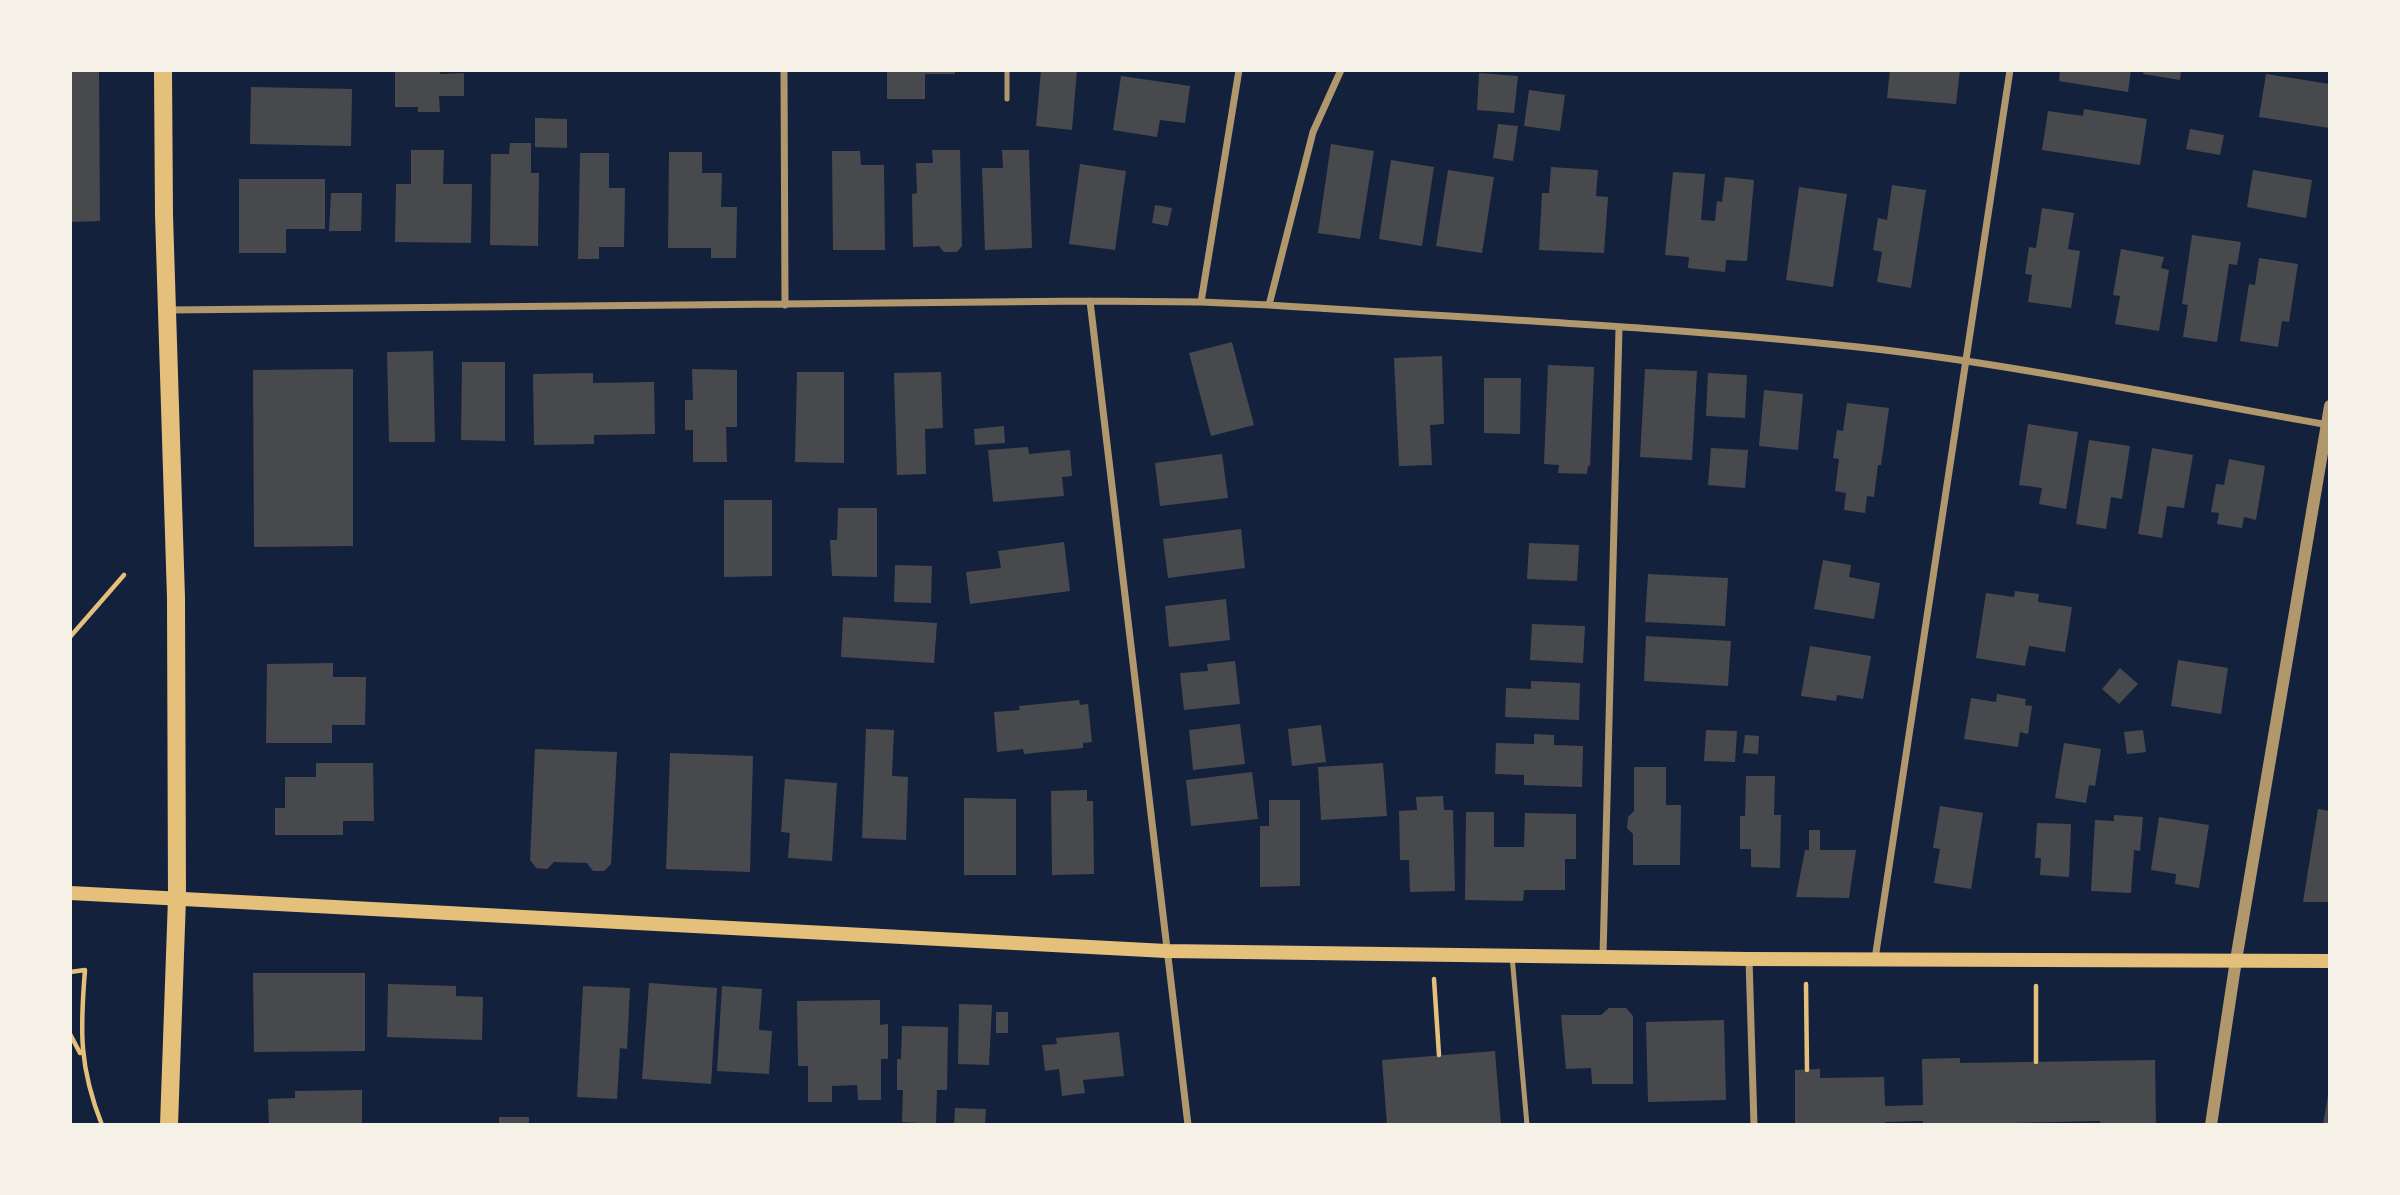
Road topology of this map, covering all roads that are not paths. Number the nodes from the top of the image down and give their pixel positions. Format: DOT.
graph roads {
  1 [pos="163,70"];
  2 [pos="784,70"];
  3 [pos="1007,70"];
  4 [pos="1239,70"];
  5 [pos="1341,70"];
  6 [pos="2010,70"];
  7 [pos="1007,99"];
  8 [pos="1090,301"];
  9 [pos="1201,302"];
  10 [pos="785,305"];
  11 [pos="1269,305"];
  12 [pos="167,310"];
  13 [pos="1619,328"];
  14 [pos="1965,361"];
  15 [pos="2330,406"];
  16 [pos="2329,425"];
  17 [pos="70,893"];
  18 [pos="177,898"];
  19 [pos="1166,951"];
  20 [pos="1512,956"];
  21 [pos="1603,956"];
  22 [pos="1749,959"];
  23 [pos="1875,959"];
  24 [pos="2236,960"];
  25 [pos="2330,961"];
  26 [pos="169,1125"];
  27 [pos="1188,1125"];
  28 [pos="1527,1125"];
  29 [pos="1754,1125"];
  30 [pos="2211,1125"];
  1 -- 12 [label="main road"];
  2 -- 10 [label="street"];
  3 -- 7 [label="lane"];
  4 -- 9 [label="street"];
  5 -- 11 [label="street"];
  6 -- 14 [label="street"];
  8 -- 9 [label="street"];
  8 -- 10 [label="street"];
  8 -- 19 [label="street"];
  9 -- 11 [label="street"];
  10 -- 12 [label="street"];
  11 -- 13 [label="street"];
  12 -- 18 [label="main road"];
  13 -- 14 [label="street"];
  13 -- 21 [label="street"];
  14 -- 16 [label="street"];
  14 -- 23 [label="street"];
  15 -- 16 [label="street"];
  16 -- 24 [label="street"];
  17 -- 18 [label="main road"];
  18 -- 19 [label="main road"];
  18 -- 26 [label="main road"];
  19 -- 20 [label="main road"];
  19 -- 27 [label="street"];
  20 -- 21 [label="main road"];
  20 -- 28 [label="lane"];
  21 -- 22 [label="main road"];
  22 -- 23 [label="main road"];
  22 -- 29 [label="street"];
  23 -- 24 [label="main road"];
  24 -- 25 [label="main road"];
  24 -- 30 [label="street"];
}
